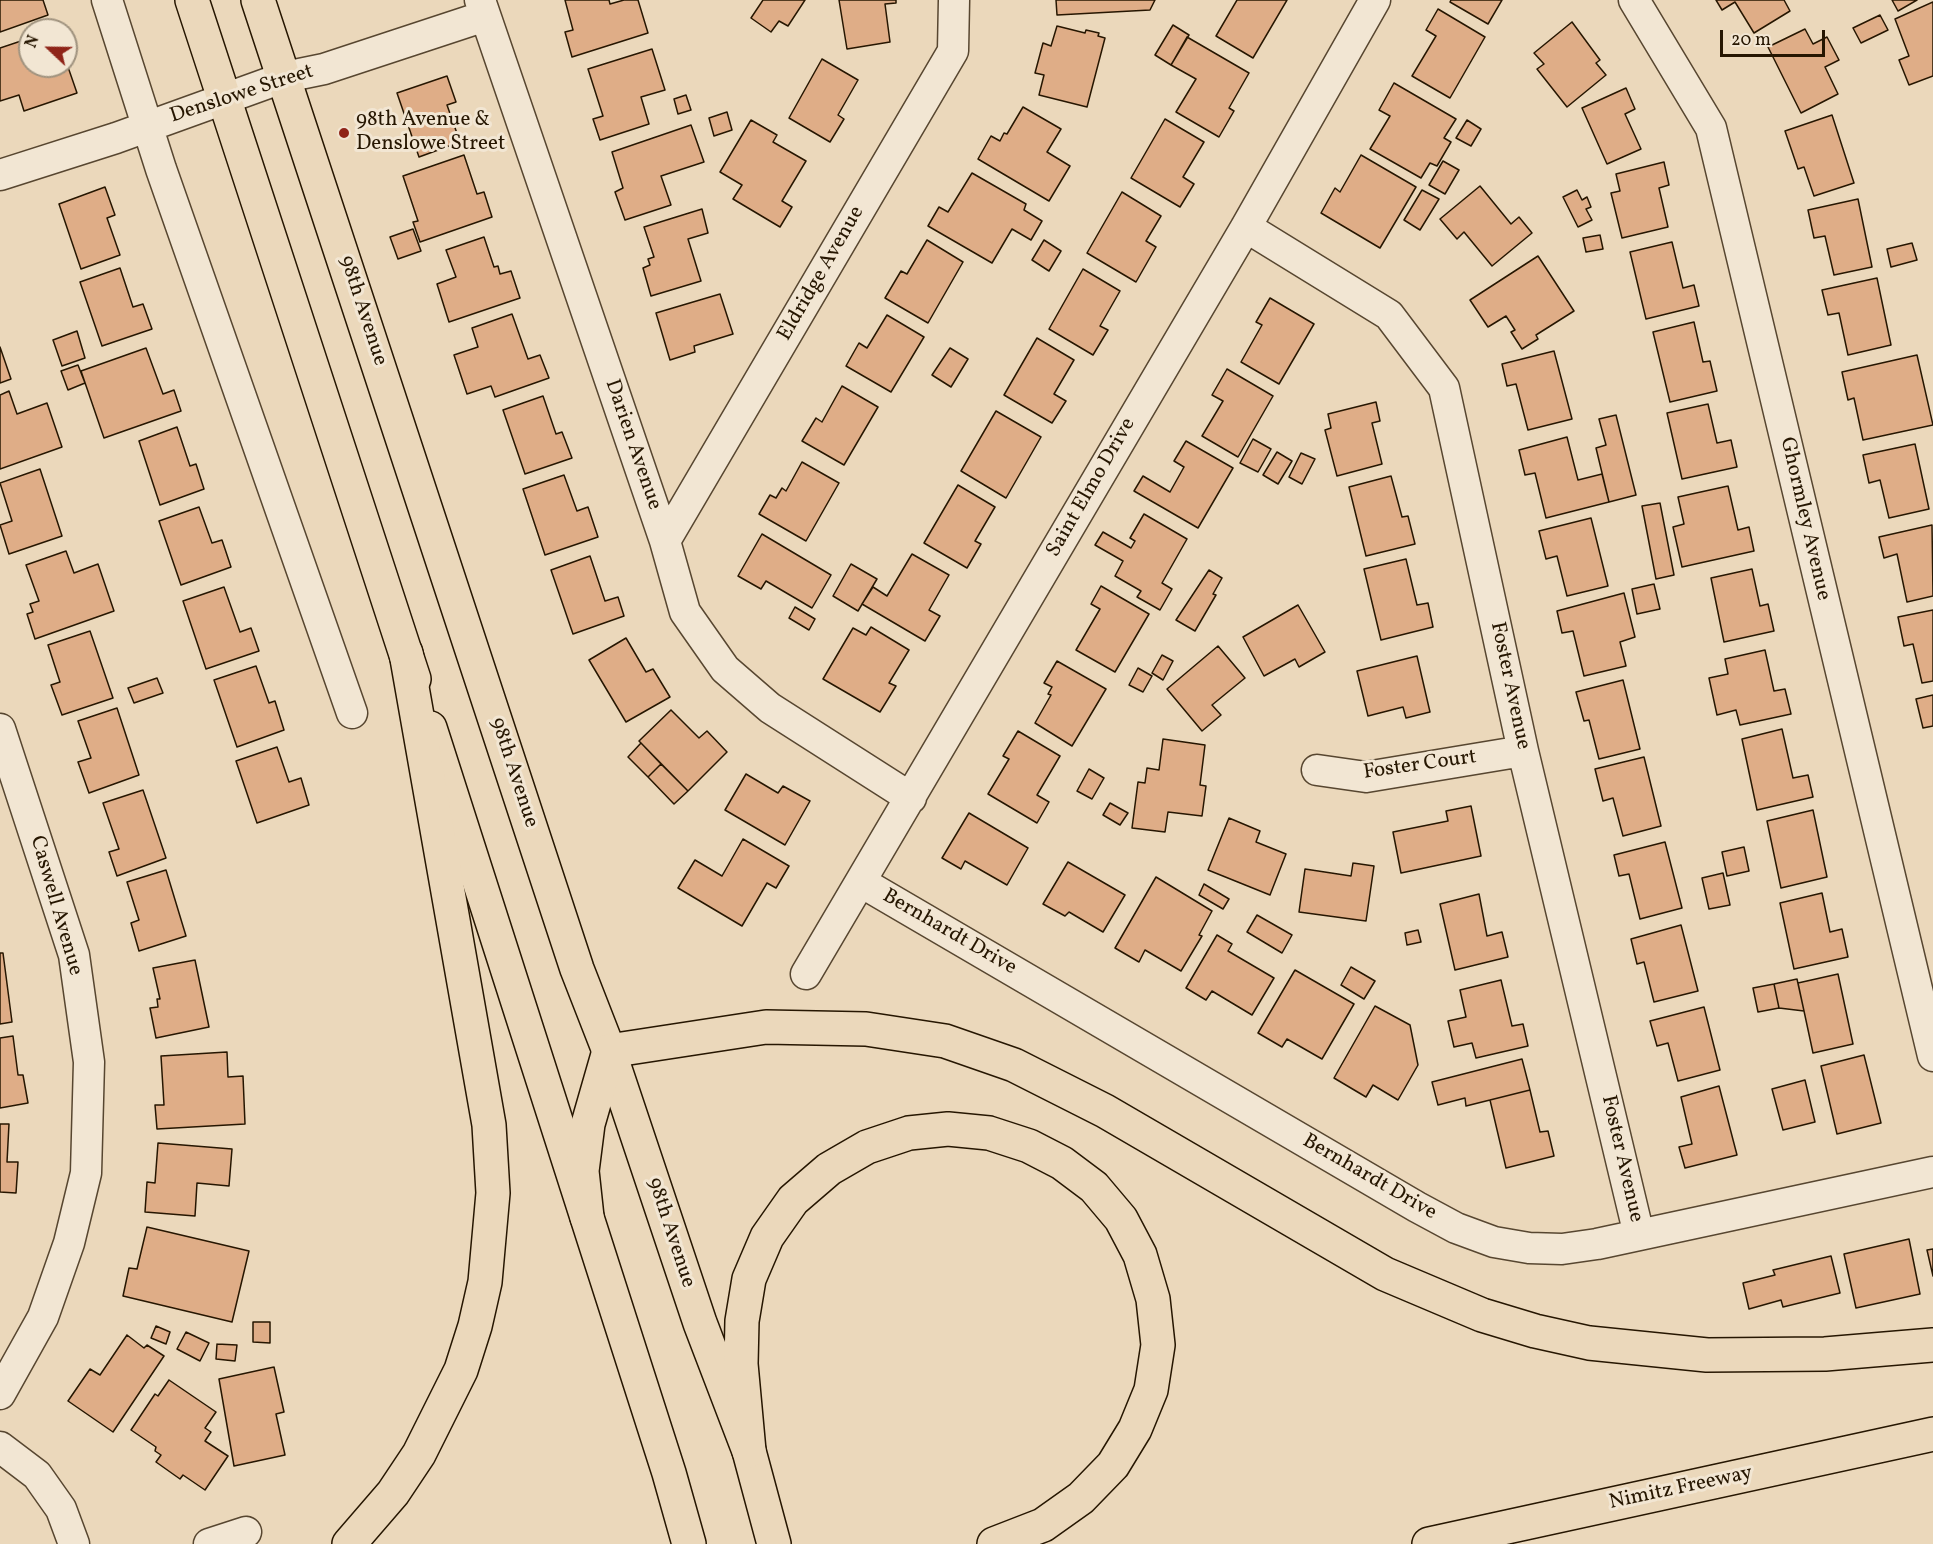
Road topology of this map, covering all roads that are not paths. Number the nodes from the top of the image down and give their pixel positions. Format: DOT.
graph roads {
  1 [pos="107,0"];
  2 [pos="192,0"];
  3 [pos="258,0"];
  4 [pos="954,0"];
  5 [pos="1375,0"];
  6 [pos="1634,0"];
  7 [pos="482,8"];
  8 [pos="285,77"];
  9 [pos="223,100"];
  10 [pos="147,126"];
  11 [pos="0,175"];
  12 [pos="1246,227"];
  13 [pos="665,541"];
  14 [pos="406,653"];
  15 [pos="352,713"];
  16 [pos="0,729"];
  17 [pos="1523,751"];
  18 [pos="1317,770"];
  19 [pos="910,798"];
  20 [pos="861,882"];
  21 [pos="806,974"];
  22 [pos="609,1051"];
  23 [pos="1933,1056"];
  24 [pos="1933,1172"];
  25 [pos="587,1217"];
  26 [pos="1639,1235"];
  27 [pos="1933,1345"];
  28 [pos="0,1394"];
  29 [pos="1933,1434"];
  30 [pos="0,1447"];
  31 [pos="749,1451"];
  32 [pos="246,1532"];
  33 [pos="74,1544"];
  34 [pos="209,1544"];
  35 [pos="350,1544"];
  36 [pos="689,1544"];
  37 [pos="774,1544"];
  38 [pos="994,1544"];
  39 [pos="1429,1544"];
  1 -- 10 [label="street"];
  2 -- 9 [label="main road"];
  3 -- 8 [label="main road, 98th Avenue"];
  4 -- 13 [label="street, Eldridge Avenue"];
  5 -- 12 [label="street, Saint Elmo Drive"];
  6 -- 23 [label="street, Ghormley Avenue"];
  7 -- 8 [label="street, Denslowe Street"];
  7 -- 13 [label="street, Darien Avenue"];
  8 -- 9 [label="street, Denslowe Street"];
  8 -- 22 [label="main road, 98th Avenue"];
  9 -- 10 [label="street, Denslowe Street"];
  9 -- 14 [label="main road"];
  10 -- 11 [label="street, Denslowe Street"];
  10 -- 15 [label="street"];
  12 -- 17 [label="street, Foster Avenue"];
  12 -- 19 [label="street, Saint Elmo Drive"];
  13 -- 19 [label="street, Darien Avenue"];
  14 -- 25 [label="main road"];
  14 -- 35 [label="main road"];
  16 -- 28 [label="street, Caswell Avenue"];
  17 -- 18 [label="street, Foster Court"];
  17 -- 26 [label="street, Foster Avenue"];
  19 -- 20 [label="street, Saint Elmo Drive"];
  20 -- 21 [label="street, Saint Elmo Drive"];
  20 -- 26 [label="street, Bernhardt Drive"];
  22 -- 25 [label="main road"];
  22 -- 27 [label="main road"];
  22 -- 31 [label="main road, 98th Avenue"];
  24 -- 26 [label="street, Bernhardt Drive"];
  25 -- 36 [label="main road"];
  29 -- 39 [label="main road, Nimitz Freeway"];
  30 -- 33 [label="street"];
  31 -- 37 [label="main road, 98th Avenue"];
  31 -- 38 [label="main road"];
  32 -- 34 [label="street"];
}
